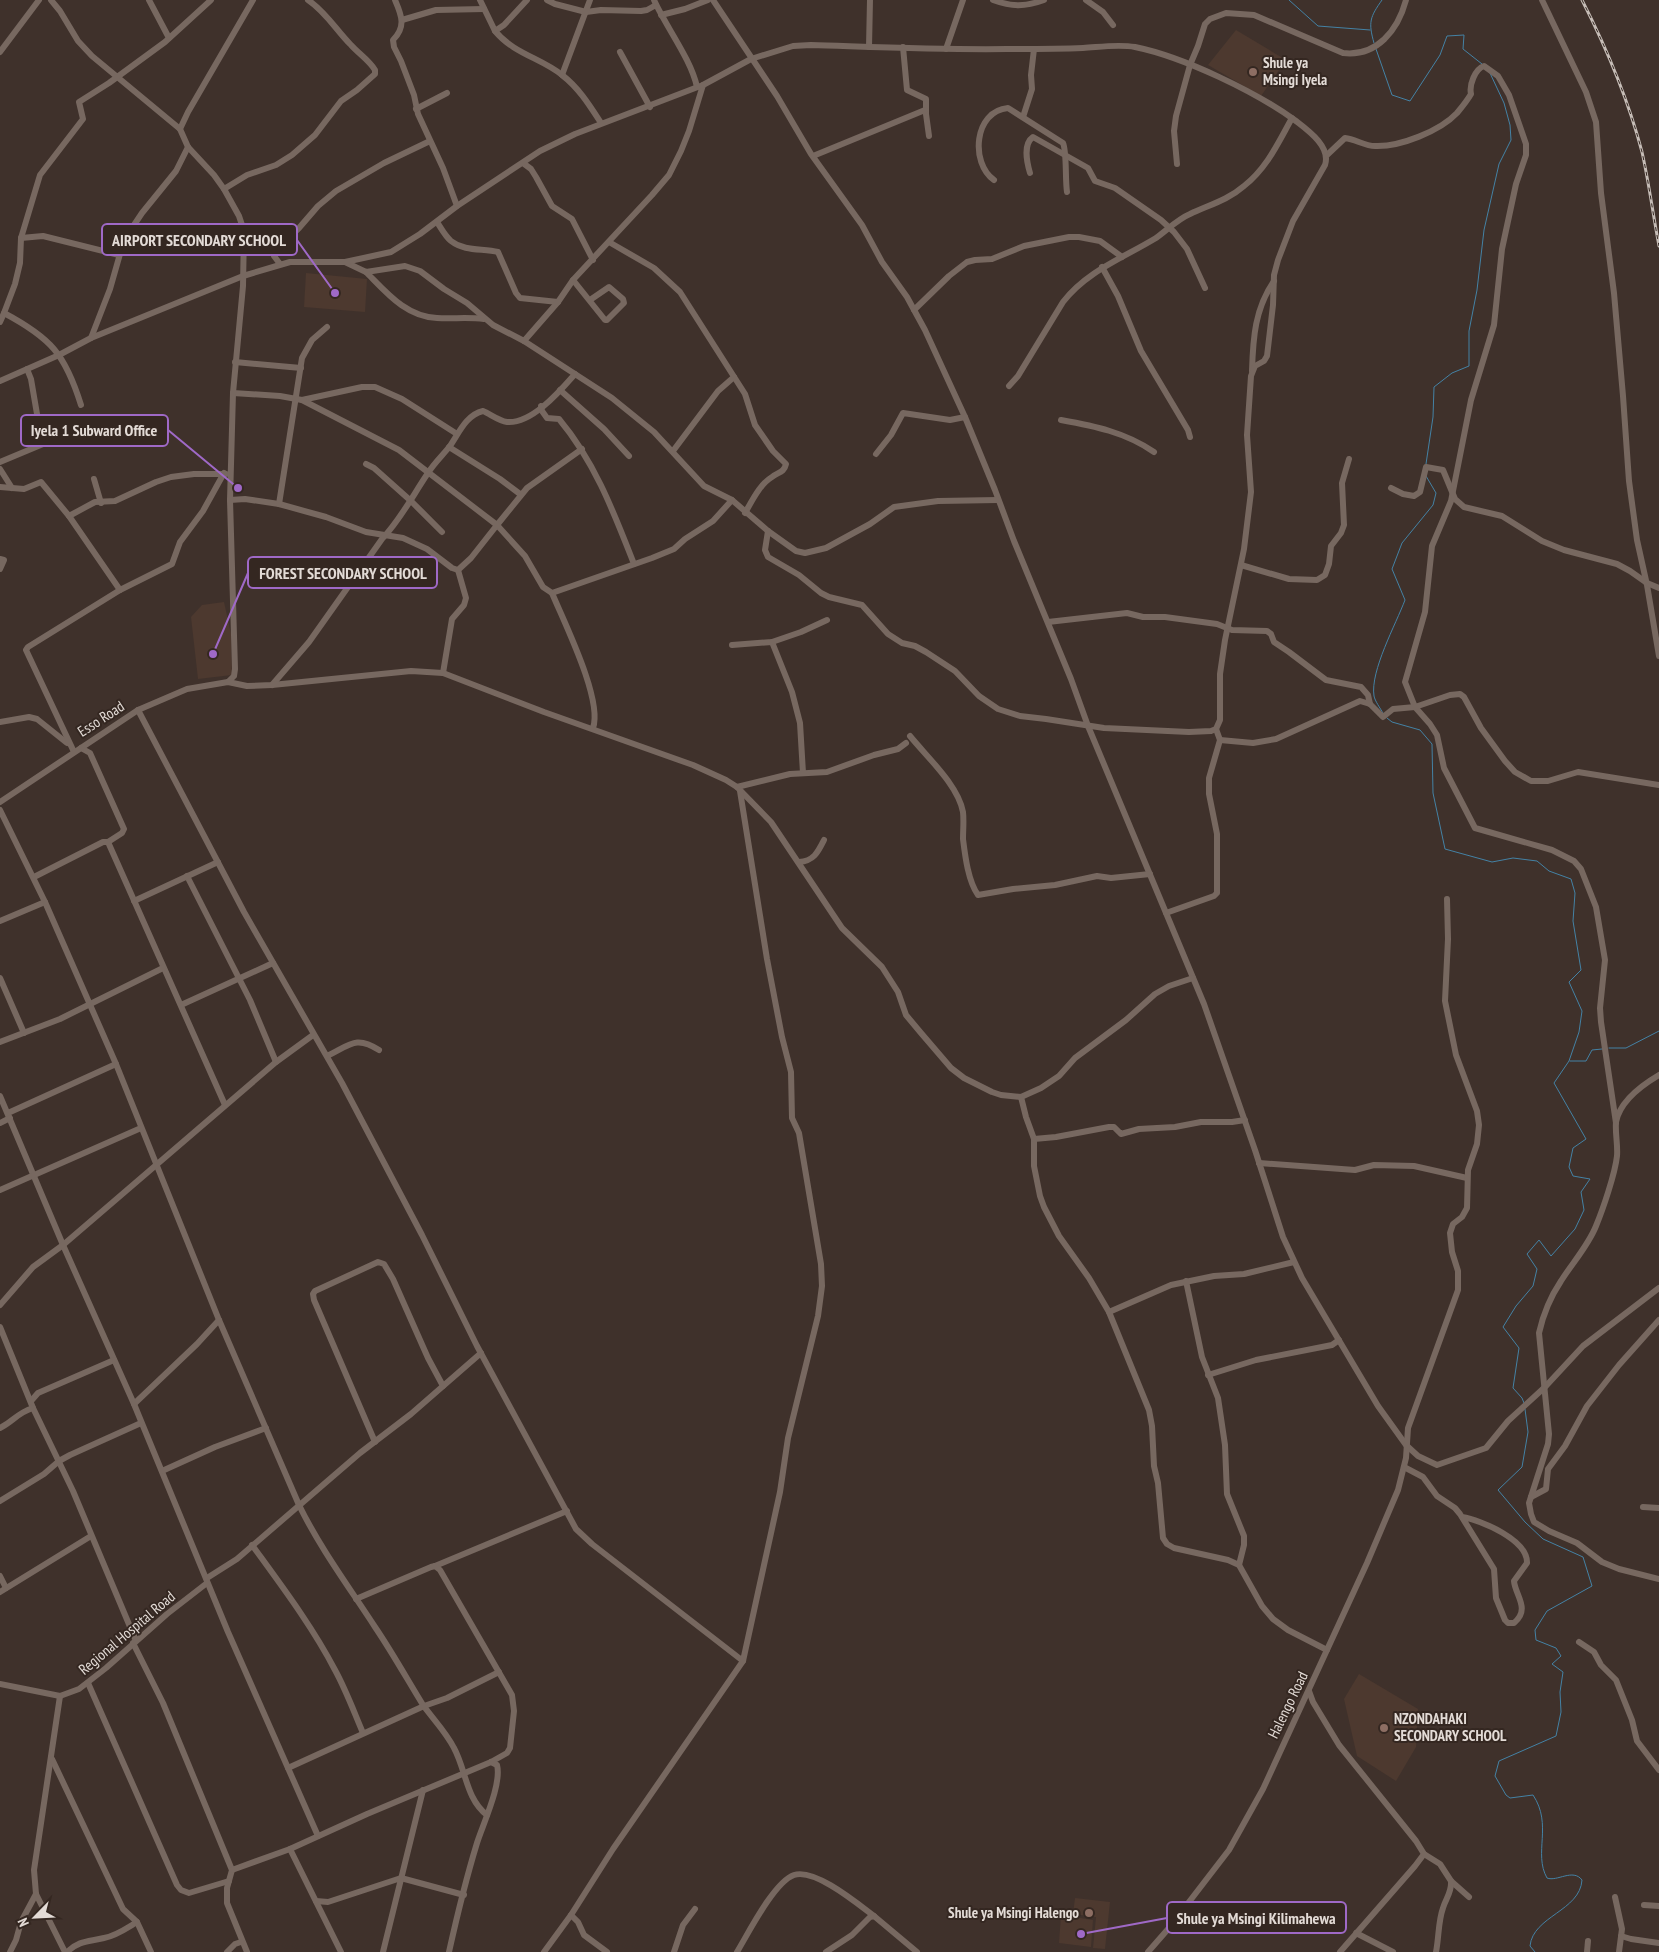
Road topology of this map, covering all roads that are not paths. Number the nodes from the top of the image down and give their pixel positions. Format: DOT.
graph roads {
  1 [pos="39,0"];
  2 [pos="51,0"];
  3 [pos="149,0"];
  4 [pos="211,0"];
  5 [pos="253,0"];
  6 [pos="308,0"];
  7 [pos="395,0"];
  8 [pos="403,0"];
  9 [pos="480,0"];
  10 [pos="527,0"];
  11 [pos="547,0"];
  12 [pos="590,0"];
  13 [pos="708,0"];
  14 [pos="713,0"];
  15 [pos="870,0"];
  16 [pos="963,0"];
  17 [pos="993,0"];
  18 [pos="1044,0"];
  19 [pos="1086,0"];
  20 [pos="1406,0"];
  21 [pos="1542,0"];
  22 [pos="655,3"];
  23 [pos="484,9"];
  24 [pos="399,11"];
  25 [pos="586,12"];
  26 [pos="661,16"];
  27 [pos="402,20"];
  28 [pos="1113,26"];
  29 [pos="495,31"];
  30 [pos="170,38"];
  31 [pos="870,47"];
  32 [pos="903,47"];
  33 [pos="946,49"];
  34 [pos="1034,49"];
  35 [pos="0,52"];
  36 [pos="620,52"];
  37 [pos="751,58"];
  38 [pos="1190,65"];
  39 [pos="562,75"];
  40 [pos="118,77"];
  41 [pos="700,86"];
  42 [pos="448,93"];
  43 [pos="650,107"];
  44 [pos="416,108"];
  45 [pos="925,110"];
  46 [pos="1023,117"];
  47 [pos="1292,118"];
  48 [pos="601,123"];
  49 [pos="180,129"];
  50 [pos="929,136"];
  51 [pos="430,141"];
  52 [pos="188,147"];
  53 [pos="1327,155"];
  54 [pos="813,156"];
  55 [pos="1065,156"];
  56 [pos="523,163"];
  57 [pos="1177,164"];
  58 [pos="1030,173"];
  59 [pos="994,180"];
  60 [pos="224,189"];
  61 [pos="1067,192"];
  62 [pos="457,206"];
  63 [pos="437,222"];
  64 [pos="1170,228"];
  65 [pos="22,238"];
  66 [pos="609,242"];
  67 [pos="119,255"];
  68 [pos="1122,257"];
  69 [pos="593,260"];
  70 [pos="345,262"];
  71 [pos="280,264"];
  72 [pos="1102,268"];
  73 [pos="366,272"];
  74 [pos="243,276"];
  75 [pos="573,280"];
  76 [pos="1274,281"];
  77 [pos="1205,288"];
  78 [pos="590,300"];
  79 [pos="558,302"];
  80 [pos="914,310"];
  81 [pos="4,313"];
  82 [pos="484,319"];
  83 [pos="0,322"];
  84 [pos="327,327"];
  85 [pos="91,338"];
  86 [pos="524,341"];
  87 [pos="58,355"];
  88 [pos="235,362"];
  89 [pos="301,368"];
  90 [pos="27,369"];
  91 [pos="1252,372"];
  92 [pos="575,374"];
  93 [pos="734,377"];
  94 [pos="0,381"];
  95 [pos="1009,386"];
  96 [pos="560,390"];
  97 [pos="233,393"];
  98 [pos="299,399"];
  99 [pos="81,405"];
  100 [pos="542,406"];
  101 [pos="37,414"];
  102 [pos="965,417"];
  103 [pos="1061,420"];
  104 [pos="67,434"];
  105 [pos="458,434"];
  106 [pos="1190,437"];
  107 [pos="449,447"];
  108 [pos="582,449"];
  109 [pos="673,451"];
  110 [pos="1154,452"];
  111 [pos="876,454"];
  112 [pos="629,456"];
  113 [pos="1349,459"];
  114 [pos="0,462"];
  115 [pos="366,464"];
  116 [pos="0,469"];
  117 [pos="428,472"];
  118 [pos="228,474"];
  119 [pos="94,479"];
  120 [pos="0,487"];
  121 [pos="12,488"];
  122 [pos="1391,488"];
  123 [pos="1452,492"];
  124 [pos="520,494"];
  125 [pos="230,500"];
  126 [pos="411,500"];
  127 [pos="732,500"];
  128 [pos="998,500"];
  129 [pos="101,503"];
  130 [pos="279,504"];
  131 [pos="745,513"];
  132 [pos="69,516"];
  133 [pos="497,525"];
  134 [pos="768,530"];
  135 [pos="442,532"];
  136 [pos="384,536"];
  137 [pos="0,559"];
  138 [pos="634,564"];
  139 [pos="1241,566"];
  140 [pos="0,569"];
  141 [pos="458,570"];
  142 [pos="1647,583"];
  143 [pos="1659,588"];
  144 [pos="120,590"];
  145 [pos="552,593"];
  146 [pos="827,620"];
  147 [pos="1048,622"];
  148 [pos="1227,628"];
  149 [pos="772,642"];
  150 [pos="732,645"];
  151 [pos="1659,656"];
  152 [pos="443,673"];
  153 [pos="228,682"];
  154 [pos="272,685"];
  155 [pos="1370,704"];
  156 [pos="1415,706"];
  157 [pos="138,710"];
  158 [pos="0,722"];
  159 [pos="1088,726"];
  160 [pos="593,728"];
  161 [pos="1216,729"];
  162 [pos="910,736"];
  163 [pos="1220,740"];
  164 [pos="906,743"];
  165 [pos="70,746"];
  166 [pos="80,748"];
  167 [pos="74,752"];
  168 [pos="804,773"];
  169 [pos="1659,785"];
  170 [pos="739,789"];
  171 [pos="0,802"];
  172 [pos="0,810"];
  173 [pos="824,840"];
  174 [pos="108,842"];
  175 [pos="218,862"];
  176 [pos="799,862"];
  177 [pos="1150,874"];
  178 [pos="187,876"];
  179 [pos="34,877"];
  180 [pos="1447,899"];
  181 [pos="45,902"];
  182 [pos="134,902"];
  183 [pos="1166,913"];
  184 [pos="0,921"];
  185 [pos="273,963"];
  186 [pos="163,968"];
  187 [pos="0,978"];
  188 [pos="1193,978"];
  189 [pos="238,979"];
  190 [pos="2,989"];
  191 [pos="89,1005"];
  192 [pos="181,1005"];
  193 [pos="24,1034"];
  194 [pos="314,1035"];
  195 [pos="0,1042"];
  196 [pos="379,1050"];
  197 [pos="327,1056"];
  198 [pos="276,1062"];
  199 [pos="116,1064"];
  200 [pos="1659,1075"];
  201 [pos="0,1096"];
  202 [pos="1022,1097"];
  203 [pos="225,1105"];
  204 [pos="9,1116"];
  205 [pos="1245,1120"];
  206 [pos="0,1123"];
  207 [pos="1616,1123"];
  208 [pos="141,1128"];
  209 [pos="1034,1139"];
  210 [pos="1259,1163"];
  211 [pos="156,1164"];
  212 [pos="35,1175"];
  213 [pos="1467,1178"];
  214 [pos="0,1190"];
  215 [pos="63,1245"];
  216 [pos="1294,1262"];
  217 [pos="1186,1281"];
  218 [pos="1659,1288"];
  219 [pos="0,1305"];
  220 [pos="1109,1312"];
  221 [pos="219,1320"];
  222 [pos="1659,1320"];
  223 [pos="0,1327"];
  224 [pos="1339,1340"];
  225 [pos="482,1353"];
  226 [pos="114,1360"];
  227 [pos="1208,1375"];
  228 [pos="443,1386"];
  229 [pos="1543,1390"];
  230 [pos="32,1404"];
  231 [pos="134,1404"];
  232 [pos="141,1423"];
  233 [pos="0,1428"];
  234 [pos="266,1428"];
  235 [pos="375,1442"];
  236 [pos="1406,1445"];
  237 [pos="59,1461"];
  238 [pos="1404,1467"];
  239 [pos="162,1471"];
  240 [pos="1531,1497"];
  241 [pos="0,1500"];
  242 [pos="299,1505"];
  243 [pos="1643,1507"];
  244 [pos="1659,1508"];
  245 [pos="567,1511"];
  246 [pos="1462,1517"];
  247 [pos="91,1536"];
  248 [pos="252,1545"];
  249 [pos="1238,1565"];
  250 [pos="436,1566"];
  251 [pos="0,1576"];
  252 [pos="1659,1579"];
  253 [pos="207,1581"];
  254 [pos="6,1588"];
  255 [pos="0,1592"];
  256 [pos="356,1599"];
  257 [pos="135,1642"];
  258 [pos="1579,1642"];
  259 [pos="1327,1650"];
  260 [pos="743,1661"];
  261 [pos="499,1672"];
  262 [pos="88,1683"];
  263 [pos="0,1686"];
  264 [pos="1309,1691"];
  265 [pos="60,1696"];
  266 [pos="424,1706"];
  267 [pos="363,1734"];
  268 [pos="52,1759"];
  269 [pos="491,1762"];
  270 [pos="288,1768"];
  271 [pos="1659,1770"];
  272 [pos="464,1773"];
  273 [pos="423,1790"];
  274 [pos="486,1815"];
  275 [pos="318,1836"];
  276 [pos="290,1849"];
  277 [pos="1424,1854"];
  278 [pos="232,1870"];
  279 [pos="400,1878"];
  280 [pos="229,1881"];
  281 [pos="1451,1881"];
  282 [pos="36,1894"];
  283 [pos="464,1895"];
  284 [pos="1469,1897"];
  285 [pos="1614,1897"];
  286 [pos="316,1901"];
  287 [pos="1644,1905"];
  288 [pos="1659,1906"];
  289 [pos="695,1909"];
  290 [pos="571,1915"];
  291 [pos="874,1916"];
  292 [pos="137,1922"];
  293 [pos="1356,1933"];
  294 [pos="1622,1936"];
  295 [pos="1588,1941"];
  296 [pos="241,1942"];
  297 [pos="1659,1943"];
  298 [pos="10,1952"];
  299 [pos="66,1952"];
  300 [pos="151,1952"];
  301 [pos="227,1952"];
  302 [pos="246,1952"];
  303 [pos="341,1952"];
  304 [pos="383,1952"];
  305 [pos="449,1952"];
  306 [pos="544,1952"];
  307 [pos="607,1952"];
  308 [pos="674,1952"];
  309 [pos="737,1952"];
  310 [pos="826,1952"];
  311 [pos="917,1952"];
  312 [pos="1148,1952"];
  313 [pos="1340,1952"];
  314 [pos="1394,1952"];
  315 [pos="1436,1952"];
  316 [pos="1587,1952"];
  317 [pos="1619,1952"];
  1 -- 35 [label="street"];
  2 -- 40 [label="street"];
  3 -- 30 [label="street"];
  4 -- 30 [label="street"];
  5 -- 49 [label="street"];
  6 -- 60 [label="street"];
  7 -- 24 [label="street"];
  8 -- 24 [label="street"];
  9 -- 23 [label="street"];
  10 -- 29 [label="street"];
  11 -- 25 [label="street"];
  12 -- 25 [label="street"];
  13 -- 26 [label="street"];
  14 -- 37 [label="street"];
  15 -- 31 [label="street"];
  16 -- 33 [label="street"];
  17 -- 18 [label="street"];
  19 -- 28 [label="street"];
  20 -- 38 [label="street"];
  21 -- 142 [label="street"];
  22 -- 25 [label="street"];
  22 -- 26 [label="street"];
  23 -- 27 [label="street"];
  23 -- 29 [label="street"];
  24 -- 27 [label="street"];
  25 -- 39 [label="street"];
  26 -- 41 [label="street"];
  27 -- 44 [label="street"];
  29 -- 39 [label="street"];
  30 -- 40 [label="street"];
  31 -- 32 [label="street"];
  31 -- 37 [label="street"];
  32 -- 33 [label="street"];
  32 -- 45 [label="street"];
  33 -- 34 [label="street"];
  34 -- 38 [label="street"];
  34 -- 46 [label="street"];
  36 -- 43 [label="street"];
  37 -- 41 [label="street"];
  37 -- 54 [label="street"];
  38 -- 47 [label="street"];
  38 -- 57 [label="street"];
  39 -- 48 [label="street"];
  40 -- 49 [label="street"];
  40 -- 65 [label="street"];
  41 -- 43 [label="street"];
  41 -- 66 [label="street"];
  42 -- 44 [label="street"];
  43 -- 48 [label="street"];
  44 -- 51 [label="street"];
  45 -- 50 [label="street"];
  45 -- 54 [label="street"];
  46 -- 55 [label="street"];
  46 -- 59 [label="street"];
  47 -- 53 [label="street"];
  47 -- 64 [label="street"];
  48 -- 56 [label="street"];
  49 -- 52 [label="street"];
  51 -- 62 [label="street"];
  51 -- 71 [label="street"];
  52 -- 60 [label="street"];
  52 -- 67 [label="street"];
  53 -- 76 [label="street"];
  53 -- 123 [label="street"];
  54 -- 80 [label="street"];
  55 -- 58 [label="street"];
  55 -- 61 [label="street"];
  55 -- 64 [label="street"];
  56 -- 62 [label="street"];
  56 -- 69 [label="street"];
  60 -- 74 [label="street"];
  62 -- 63 [label="street"];
  63 -- 70 [label="street"];
  63 -- 79 [label="street"];
  64 -- 68 [label="street"];
  64 -- 77 [label="street"];
  65 -- 67 [label="street"];
  65 -- 81 [label="street"];
  66 -- 69 [label="street"];
  66 -- 93 [label="street"];
  67 -- 85 [label="street"];
  68 -- 72 [label="street"];
  68 -- 80 [label="street"];
  69 -- 75 [label="street"];
  70 -- 71 [label="street"];
  70 -- 73 [label="street"];
  71 -- 74 [label="street"];
  72 -- 95 [label="street"];
  72 -- 106 [label="street"];
  73 -- 82 [label="street"];
  73 -- 82 [label="street"];
  74 -- 85 [label="street"];
  74 -- 88 [label="street"];
  75 -- 78 [label="street"];
  75 -- 79 [label="street"];
  76 -- 91 [label="street"];
  76 -- 91 [label="street"];
  78 -- 78 [label="street"];
  79 -- 86 [label="street"];
  80 -- 102 [label="street"];
  81 -- 83 [label="street"];
  81 -- 87 [label="street"];
  82 -- 86 [label="street"];
  84 -- 89 [label="street"];
  85 -- 87 [label="street"];
  86 -- 92 [label="street"];
  87 -- 90 [label="street"];
  87 -- 99 [label="street"];
  88 -- 89 [label="street"];
  88 -- 97 [label="street"];
  89 -- 98 [label="street"];
  90 -- 94 [label="street"];
  90 -- 101 [label="street"];
  91 -- 139 [label="street"];
  92 -- 96 [label="street"];
  92 -- 109 [label="street"];
  93 -- 109 [label="street"];
  93 -- 131 [label="street"];
  96 -- 100 [label="street"];
  96 -- 112 [label="street"];
  97 -- 98 [label="street"];
  97 -- 118 [label="street"];
  98 -- 105 [label="street"];
  98 -- 117 [label="street"];
  98 -- 130 [label="street"];
  100 -- 105 [label="street"];
  100 -- 108 [label="street"];
  102 -- 111 [label="street"];
  102 -- 128 [label="street"];
  103 -- 110 [label="street"];
  104 -- 114 [label="street"];
  105 -- 107 [label="street"];
  107 -- 117 [label="street"];
  107 -- 124 [label="street"];
  108 -- 124 [label="street"];
  108 -- 138 [label="street"];
  109 -- 127 [label="street"];
  113 -- 139 [label="street"];
  115 -- 126 [label="street"];
  116 -- 121 [label="street"];
  117 -- 126 [label="street"];
  117 -- 133 [label="street"];
  118 -- 125 [label="street"];
  118 -- 129 [label="street"];
  118 -- 144 [label="street"];
  119 -- 129 [label="street"];
  120 -- 121 [label="street"];
  121 -- 132 [label="street"];
  122 -- 123 [label="street"];
  123 -- 142 [label="street"];
  123 -- 156 [label="street"];
  124 -- 133 [label="street"];
  125 -- 130 [label="street"];
  125 -- 153 [label="street"];
  126 -- 135 [label="street"];
  126 -- 136 [label="street"];
  127 -- 131 [label="street"];
  127 -- 138 [label="street"];
  128 -- 134 [label="street"];
  128 -- 147 [label="street"];
  129 -- 132 [label="street"];
  130 -- 136 [label="street"];
  131 -- 134 [label="street"];
  132 -- 144 [label="street"];
  133 -- 141 [label="street"];
  133 -- 145 [label="street"];
  134 -- 159 [label="street"];
  136 -- 141 [label="street"];
  136 -- 154 [label="street"];
  137 -- 140 [label="street"];
  138 -- 145 [label="street"];
  139 -- 148 [label="street"];
  141 -- 152 [label="street"];
  142 -- 143 [label="street"];
  142 -- 151 [label="street"];
  144 -- 165 [label="street"];
  145 -- 160 [label="street"];
  146 -- 149 [label="street"];
  147 -- 148 [label="street"];
  147 -- 159 [label="street"];
  148 -- 155 [label="street"];
  148 -- 161 [label="street"];
  149 -- 150 [label="street"];
  149 -- 168 [label="street"];
  152 -- 154 [label="street, Esso Road"];
  152 -- 160 [label="street, Esso Road"];
  153 -- 154 [label="street, Esso Road"];
  153 -- 157 [label="street, Esso Road"];
  155 -- 156 [label="street"];
  155 -- 163 [label="street"];
  156 -- 169 [label="street"];
  156 -- 207 [label="street"];
  157 -- 166 [label="street, Esso Road"];
  157 -- 175 [label="street"];
  158 -- 165 [label="street"];
  159 -- 161 [label="street"];
  159 -- 177 [label="street"];
  160 -- 170 [label="street, Esso Road"];
  161 -- 163 [label="street"];
  162 -- 177 [label="street"];
  163 -- 183 [label="street"];
  164 -- 168 [label="street"];
  165 -- 167 [label="street"];
  166 -- 167 [label="street, Esso Road"];
  166 -- 174 [label="street"];
  167 -- 171 [label="street, Esso Road"];
  168 -- 170 [label="street"];
  170 -- 176 [label="street, Esso Road"];
  170 -- 260 [label="street"];
  172 -- 179 [label="street"];
  173 -- 176 [label="street"];
  174 -- 179 [label="street"];
  174 -- 182 [label="street"];
  175 -- 178 [label="street"];
  175 -- 185 [label="street"];
  176 -- 202 [label="street, Esso Road"];
  177 -- 183 [label="street"];
  178 -- 182 [label="street"];
  178 -- 189 [label="street"];
  179 -- 181 [label="street"];
  180 -- 213 [label="street, Halengo Road"];
  181 -- 184 [label="street"];
  181 -- 191 [label="street"];
  182 -- 186 [label="street"];
  183 -- 188 [label="street"];
  185 -- 189 [label="street"];
  185 -- 194 [label="street"];
  186 -- 191 [label="street"];
  186 -- 192 [label="street"];
  187 -- 190 [label="street"];
  188 -- 202 [label="street"];
  188 -- 205 [label="street"];
  189 -- 192 [label="street"];
  189 -- 198 [label="street"];
  190 -- 193 [label="street"];
  191 -- 193 [label="street"];
  191 -- 199 [label="street"];
  192 -- 203 [label="street"];
  193 -- 195 [label="street"];
  194 -- 197 [label="street"];
  194 -- 198 [label="street"];
  196 -- 197 [label="street"];
  197 -- 225 [label="street"];
  198 -- 203 [label="street"];
  199 -- 204 [label="street"];
  199 -- 208 [label="street"];
  200 -- 207 [label="street"];
  201 -- 204 [label="street"];
  202 -- 209 [label="street"];
  203 -- 211 [label="street"];
  204 -- 206 [label="street"];
  204 -- 212 [label="street"];
  205 -- 209 [label="street"];
  205 -- 210 [label="street"];
  207 -- 229 [label="street"];
  208 -- 211 [label="street"];
  208 -- 212 [label="street"];
  209 -- 220 [label="street"];
  210 -- 213 [label="street"];
  210 -- 216 [label="street"];
  211 -- 215 [label="street"];
  211 -- 221 [label="street"];
  212 -- 214 [label="street"];
  212 -- 215 [label="street"];
  213 -- 236 [label="street, Halengo Road"];
  215 -- 219 [label="street"];
  215 -- 226 [label="street"];
  216 -- 217 [label="street"];
  216 -- 224 [label="street"];
  217 -- 220 [label="street"];
  217 -- 227 [label="street"];
  218 -- 229 [label="street"];
  220 -- 249 [label="street"];
  221 -- 231 [label="street"];
  221 -- 234 [label="street"];
  222 -- 240 [label="street"];
  223 -- 230 [label="street"];
  224 -- 227 [label="street"];
  224 -- 236 [label="street"];
  225 -- 228 [label="street, Regional Hospital Road"];
  225 -- 245 [label="street"];
  226 -- 230 [label="street"];
  226 -- 231 [label="street"];
  227 -- 249 [label="street"];
  228 -- 235 [label="street, Regional Hospital Road"];
  228 -- 235 [label="street"];
  229 -- 236 [label="street"];
  229 -- 240 [label="street"];
  230 -- 233 [label="street"];
  230 -- 237 [label="street"];
  231 -- 232 [label="street"];
  232 -- 237 [label="street"];
  232 -- 239 [label="street"];
  234 -- 239 [label="street"];
  234 -- 242 [label="street"];
  235 -- 242 [label="street, Regional Hospital Road"];
  236 -- 238 [label="street, Halengo Road"];
  237 -- 241 [label="street"];
  237 -- 247 [label="street"];
  238 -- 246 [label="street"];
  238 -- 259 [label="street, Halengo Road"];
  239 -- 253 [label="street"];
  240 -- 252 [label="street"];
  242 -- 248 [label="street, Regional Hospital Road"];
  242 -- 256 [label="street"];
  243 -- 244 [label="street"];
  245 -- 250 [label="street"];
  245 -- 260 [label="street"];
  246 -- 246 [label="street"];
  247 -- 254 [label="street"];
  247 -- 257 [label="street"];
  248 -- 253 [label="street, Regional Hospital Road"];
  248 -- 267 [label="street"];
  249 -- 259 [label="street"];
  250 -- 256 [label="street"];
  250 -- 261 [label="street"];
  251 -- 254 [label="street"];
  253 -- 257 [label="street, Regional Hospital Road"];
  253 -- 270 [label="street"];
  254 -- 255 [label="street"];
  256 -- 266 [label="street"];
  257 -- 262 [label="street, Regional Hospital Road"];
  257 -- 278 [label="street"];
  258 -- 271 [label="street"];
  259 -- 264 [label="street, Halengo Road"];
  260 -- 290 [label="street"];
  261 -- 266 [label="street"];
  261 -- 269 [label="street"];
  262 -- 265 [label="street, Regional Hospital Road"];
  262 -- 280 [label="street"];
  263 -- 265 [label="street"];
  264 -- 277 [label="street"];
  264 -- 312 [label="street, Halengo Road"];
  265 -- 268 [label="street"];
  266 -- 267 [label="street"];
  266 -- 272 [label="street"];
  267 -- 270 [label="street"];
  268 -- 282 [label="street"];
  268 -- 292 [label="street"];
  269 -- 272 [label="street"];
  269 -- 274 [label="street"];
  270 -- 275 [label="street"];
  272 -- 273 [label="street"];
  272 -- 274 [label="street"];
  273 -- 275 [label="street"];
  273 -- 279 [label="street"];
  274 -- 283 [label="street"];
  275 -- 276 [label="street"];
  276 -- 278 [label="street"];
  276 -- 286 [label="street"];
  277 -- 281 [label="street"];
  277 -- 293 [label="street"];
  278 -- 280 [label="street"];
  279 -- 283 [label="street"];
  279 -- 286 [label="street"];
  279 -- 304 [label="street"];
  280 -- 296 [label="street"];
  281 -- 284 [label="street"];
  281 -- 315 [label="street"];
  282 -- 298 [label="street"];
  282 -- 299 [label="street"];
  283 -- 305 [label="street"];
  285 -- 294 [label="street"];
  286 -- 303 [label="street"];
  287 -- 288 [label="street"];
  289 -- 308 [label="street"];
  290 -- 306 [label="street"];
  290 -- 307 [label="street"];
  291 -- 309 [label="street"];
  291 -- 310 [label="street"];
  291 -- 311 [label="street"];
  292 -- 299 [label="street"];
  292 -- 300 [label="street"];
  293 -- 313 [label="street"];
  293 -- 314 [label="street"];
  294 -- 297 [label="street"];
  294 -- 317 [label="street"];
  295 -- 316 [label="street"];
  296 -- 301 [label="street"];
  296 -- 302 [label="street"];
}
